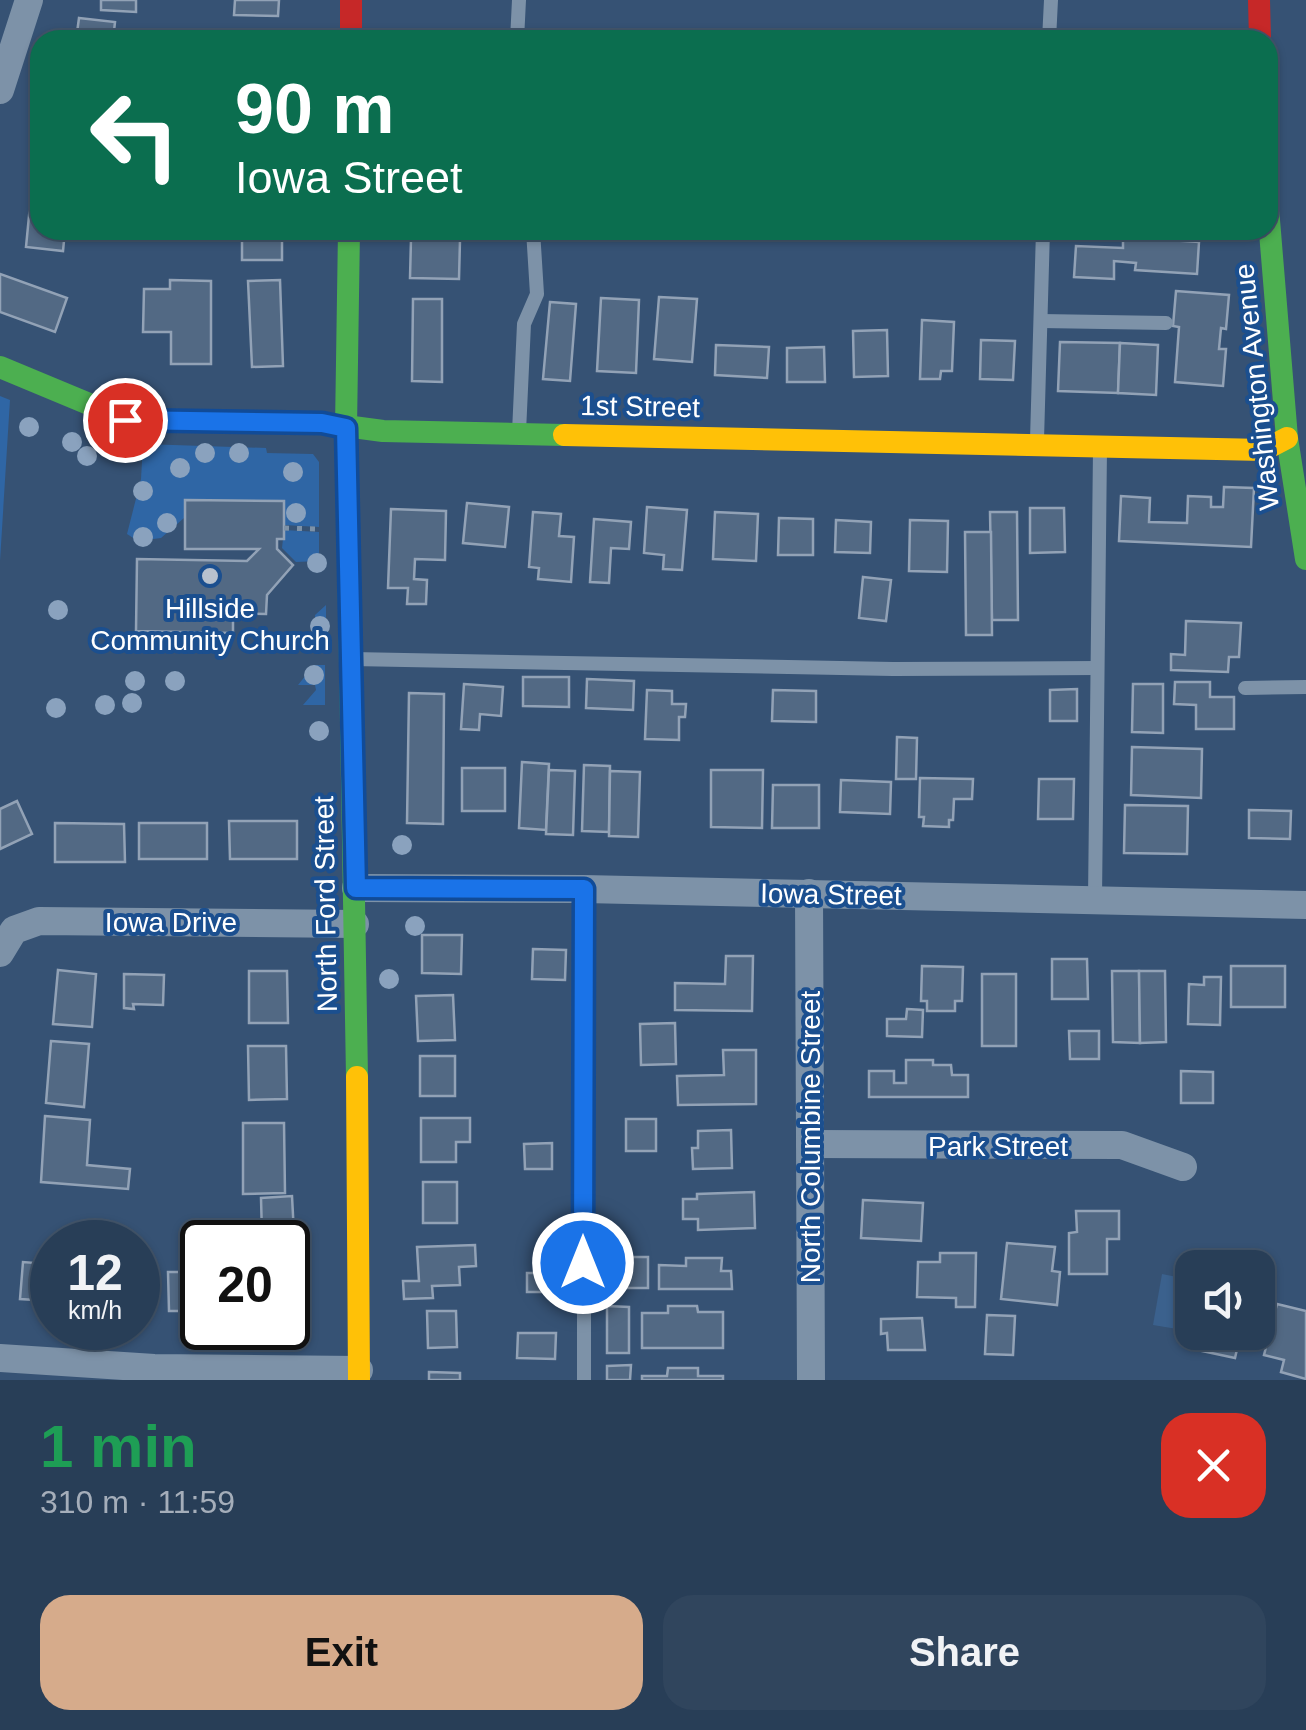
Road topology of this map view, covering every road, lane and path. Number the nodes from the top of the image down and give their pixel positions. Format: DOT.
graph roads {
  1 [pos="28,0"];
  2 [pos="352,0"];
  3 [pos="518,0"];
  4 [pos="1050,0"];
  5 [pos="1259,0"];
  6 [pos="351,30"];
  7 [pos="517,30"];
  8 [pos="1049,30"];
  9 [pos="1260,30"];
  10 [pos="0,90"];
  11 [pos="349,240"];
  12 [pos="534,240"];
  13 [pos="1044,240"];
  14 [pos="1271,240"];
  15 [pos="1042,321"];
  16 [pos="1166,323"];
  17 [pos="0,367"];
  18 [pos="346,428"];
  19 [pos="520,433"];
  20 [pos="1287,438"];
  21 [pos="1037,446"];
  22 [pos="1100,448"];
  23 [pos="284,528"];
  24 [pos="324,530"];
  25 [pos="1306,560"];
  26 [pos="351,659"];
  27 [pos="1098,668"];
  28 [pos="1306,687"];
  29 [pos="1245,688"];
  30 [pos="356,888"];
  31 [pos="584,889"];
  32 [pos="810,894"];
  33 [pos="1094,899"];
  34 [pos="1306,905"];
  35 [pos="356,924"];
  36 [pos="0,953"];
  37 [pos="810,1144"];
  38 [pos="1183,1167"];
  39 [pos="0,1358"];
  40 [pos="359,1375"];
  41 [pos="584,1380"];
  42 [pos="811,1380"];
  1 -- 10 [label="street"];
  2 -- 6 [label="street"];
  3 -- 7 [label="lane"];
  4 -- 8 [label="lane"];
  5 -- 9 [label="street"];
  11 -- 18 [label="street, North Ford Street"];
  12 -- 19 [label="lane"];
  13 -- 15 [label="lane"];
  14 -- 20 [label="street, Washington Avenue"];
  15 -- 16 [label="lane"];
  15 -- 21 [label="lane"];
  17 -- 18 [label="street, 1st Street"];
  18 -- 19 [label="street, 1st Street"];
  18 -- 26 [label="street, North Ford Street"];
  19 -- 21 [label="street, 1st Street"];
  20 -- 22 [label="street, 1st Street"];
  20 -- 25 [label="street, Washington Avenue"];
  21 -- 22 [label="street, 1st Street"];
  22 -- 27 [label="lane"];
  23 -- 24 [label="path"];
  26 -- 27 [label="lane"];
  26 -- 30 [label="street, North Ford Street"];
  27 -- 33 [label="lane"];
  28 -- 29 [label="lane"];
  30 -- 31 [label="street, Iowa Street"];
  30 -- 35 [label="street, North Ford Street"];
  31 -- 32 [label="street, Iowa Street"];
  31 -- 41 [label="lane"];
  32 -- 33 [label="street, Iowa Street"];
  32 -- 37 [label="street, North Columbine Street"];
  33 -- 34 [label="street, Iowa Street"];
  35 -- 36 [label="street, Iowa Drive"];
  35 -- 40 [label="street, North Ford Street"];
  37 -- 38 [label="street, Park Street"];
  37 -- 42 [label="street, North Columbine Street"];
  39 -- 40 [label="street"];
}
